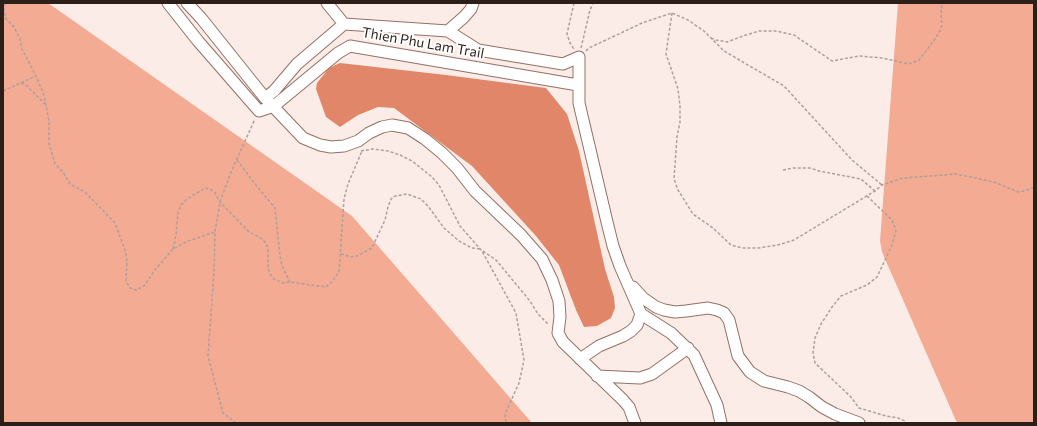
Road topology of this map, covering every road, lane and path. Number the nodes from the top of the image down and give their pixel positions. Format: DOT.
graph roads {
  1 [pos="4,3"];
  2 [pos="168,3"];
  3 [pos="187,3"];
  4 [pos="327,3"];
  5 [pos="473,3"];
  6 [pos="574,3"];
  7 [pos="593,3"];
  8 [pos="942,3"];
  9 [pos="672,13"];
  10 [pos="344,24"];
  11 [pos="448,31"];
  12 [pos="710,37"];
  13 [pos="579,58"];
  14 [pos="36,76"];
  15 [pos="21,83"];
  16 [pos="578,85"];
  17 [pos="3,91"];
  18 [pos="266,98"];
  19 [pos="47,106"];
  20 [pos="274,106"];
  21 [pos="259,111"];
  22 [pos="236,159"];
  23 [pos="783,170"];
  24 [pos="882,185"];
  25 [pos="1034,187"];
  26 [pos="875,190"];
  27 [pos="867,196"];
  28 [pos="220,202"];
  29 [pos="215,232"];
  30 [pos="172,249"];
  31 [pos="480,249"];
  32 [pos="482,251"];
  33 [pos="340,254"];
  34 [pos="627,280"];
  35 [pos="290,282"];
  36 [pos="641,314"];
  37 [pos="558,333"];
  38 [pos="688,348"];
  39 [pos="580,359"];
  40 [pos="597,376"];
  41 [pos="236,423"];
  42 [pos="506,423"];
  43 [pos="636,423"];
  44 [pos="721,423"];
  45 [pos="859,423"];
  46 [pos="906,423"];
  1 -- 14 [label="path"];
  2 -- 21 [label="street"];
  3 -- 18 [label="street"];
  4 -- 10 [label="street"];
  5 -- 11 [label="street"];
  6 -- 13 [label="path"];
  7 -- 13 [label="path"];
  8 -- 12 [label="path"];
  9 -- 12 [label="path"];
  9 -- 13 [label="path"];
  9 -- 27 [label="path"];
  10 -- 11 [label="street"];
  10 -- 18 [label="street"];
  11 -- 13 [label="street"];
  12 -- 24 [label="path"];
  13 -- 16 [label="street"];
  14 -- 15 [label="path"];
  14 -- 19 [label="path"];
  15 -- 17 [label="path"];
  15 -- 19 [label="path"];
  16 -- 20 [label="street, Thien Phu Lam Trail"];
  16 -- 34 [label="street"];
  18 -- 20 [label="street"];
  19 -- 30 [label="path"];
  20 -- 21 [label="street, Thien Phu Lam Trail"];
  20 -- 37 [label="street"];
  21 -- 22 [label="path"];
  22 -- 28 [label="path"];
  22 -- 35 [label="path"];
  23 -- 26 [label="path"];
  24 -- 25 [label="path"];
  24 -- 26 [label="path"];
  26 -- 27 [label="path"];
  27 -- 46 [label="path"];
  28 -- 29 [label="path"];
  28 -- 30 [label="path"];
  28 -- 35 [label="path"];
  29 -- 30 [label="path"];
  29 -- 41 [label="path"];
  31 -- 32 [label="path"];
  31 -- 33 [label="path"];
  31 -- 33 [label="path"];
  32 -- 37 [label="path"];
  32 -- 42 [label="path"];
  33 -- 35 [label="path"];
  34 -- 36 [label="street"];
  34 -- 45 [label="street"];
  36 -- 38 [label="street"];
  36 -- 39 [label="street"];
  37 -- 39 [label="street"];
  38 -- 40 [label="street"];
  38 -- 44 [label="street"];
  39 -- 40 [label="street"];
  40 -- 43 [label="street"];
}
